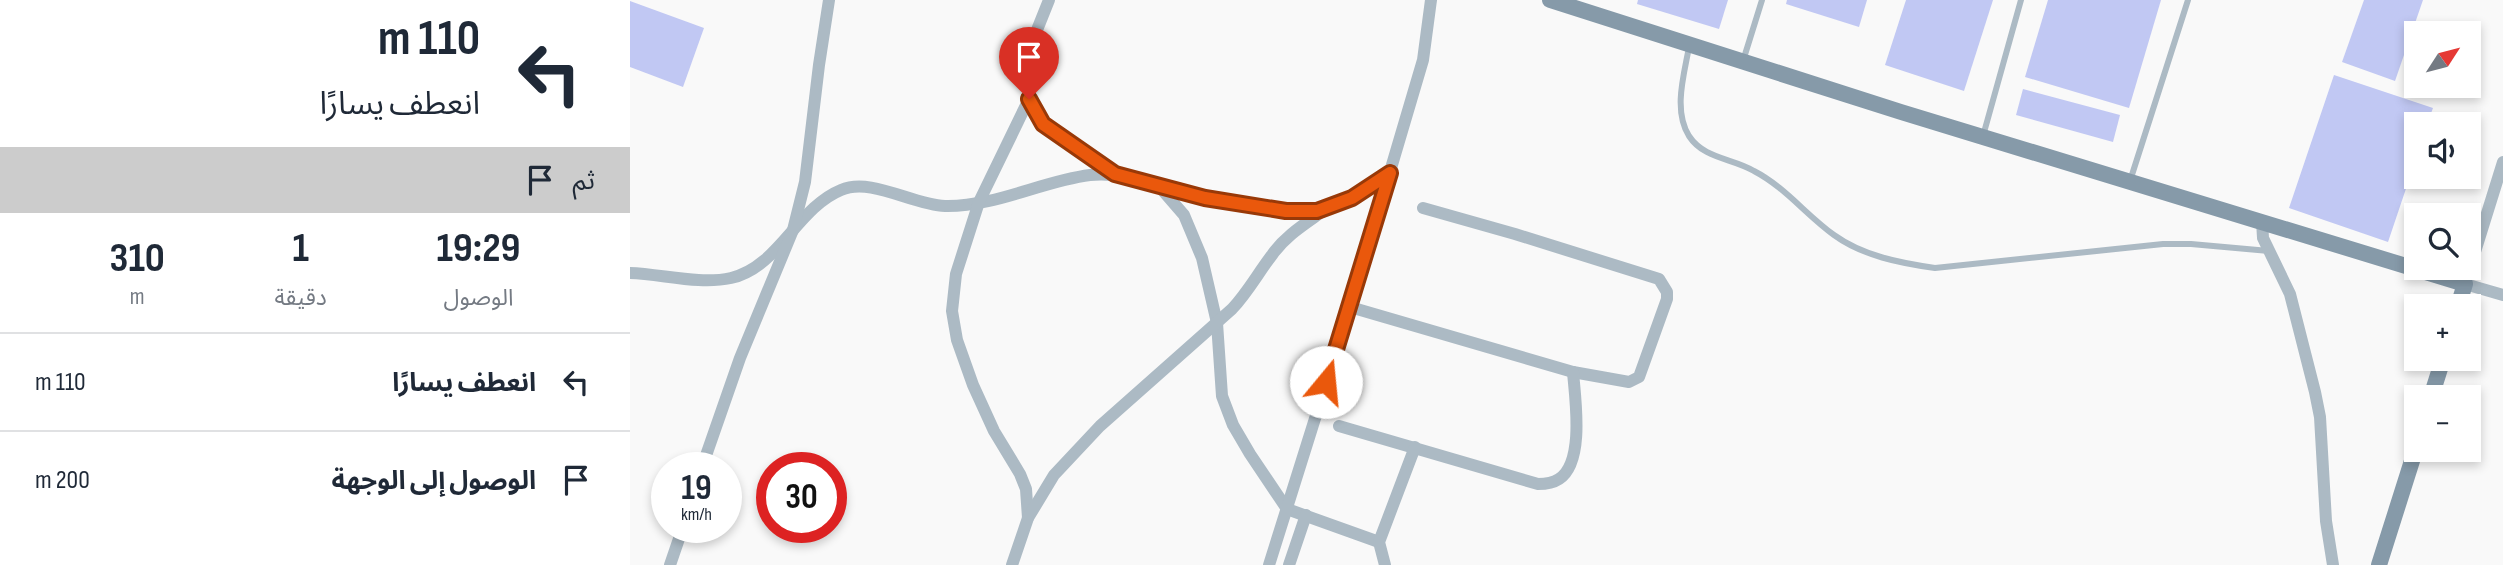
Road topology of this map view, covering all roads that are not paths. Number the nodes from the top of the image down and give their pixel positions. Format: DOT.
graph roads {
  1 [pos="829,0"];
  2 [pos="1049,0"];
  3 [pos="1431,0"];
  4 [pos="1550,0"];
  5 [pos="1762,0"];
  6 [pos="2021,0"];
  7 [pos="2188,0"];
  8 [pos="1689,44"];
  9 [pos="1743,61"];
  10 [pos="1029,99"];
  11 [pos="1983,137"];
  12 [pos="2503,162"];
  13 [pos="1390,173"];
  14 [pos="1115,174"];
  15 [pos="2130,182"];
  16 [pos="1158,185"];
  17 [pos="979,202"];
  18 [pos="1423,208"];
  19 [pos="1327,209"];
  20 [pos="2262,221"];
  21 [pos="793,230"];
  22 [pos="2269,251"];
  23 [pos="631,275"];
  24 [pos="2465,284"];
  25 [pos="2462,294"];
  26 [pos="2503,295"];
  27 [pos="1350,307"];
  28 [pos="1217,323"];
  29 [pos="1573,372"];
  30 [pos="1339,426"];
  31 [pos="1415,447"];
  32 [pos="707,452"];
  33 [pos="2412,462"];
  34 [pos="1287,509"];
  35 [pos="1306,515"];
  36 [pos="1028,518"];
  37 [pos="1379,542"];
  38 [pos="678,543"];
  39 [pos="670,565"];
  40 [pos="1012,565"];
  41 [pos="1269,565"];
  42 [pos="1289,565"];
  43 [pos="1385,565"];
  44 [pos="2333,565"];
  45 [pos="2379,565"];
  1 -- 21 [label="street"];
  2 -- 10 [label="street"];
  3 -- 13 [label="street"];
  4 -- 8 [label="main road"];
  5 -- 9 [label="lane"];
  6 -- 11 [label="lane"];
  7 -- 15 [label="lane"];
  8 -- 9 [label="main road"];
  8 -- 22 [label="lane"];
  9 -- 11 [label="main road"];
  10 -- 14 [label="street"];
  10 -- 17 [label="street"];
  11 -- 15 [label="main road"];
  12 -- 24 [label="street"];
  13 -- 19 [label="street"];
  13 -- 27 [label="street"];
  14 -- 16 [label="street"];
  14 -- 17 [label="street"];
  15 -- 20 [label="main road"];
  16 -- 19 [label="street"];
  16 -- 28 [label="street"];
  17 -- 21 [label="street"];
  17 -- 36 [label="street"];
  18 -- 29 [label="street"];
  19 -- 28 [label="street"];
  20 -- 22 [label="street"];
  20 -- 24 [label="main road"];
  21 -- 23 [label="street"];
  21 -- 32 [label="street"];
  22 -- 44 [label="street"];
  24 -- 25 [label="main road"];
  24 -- 26 [label="street"];
  27 -- 29 [label="street"];
  27 -- 34 [label="street"];
  28 -- 34 [label="street"];
  28 -- 36 [label="street"];
  29 -- 31 [label="street"];
  30 -- 31 [label="street"];
  31 -- 37 [label="street"];
  33 -- 45 [label="main road"];
  34 -- 35 [label="street"];
  34 -- 41 [label="street"];
  35 -- 37 [label="street"];
  35 -- 42 [label="street"];
  36 -- 40 [label="street"];
  37 -- 43 [label="street"];
  38 -- 39 [label="street"];
}
